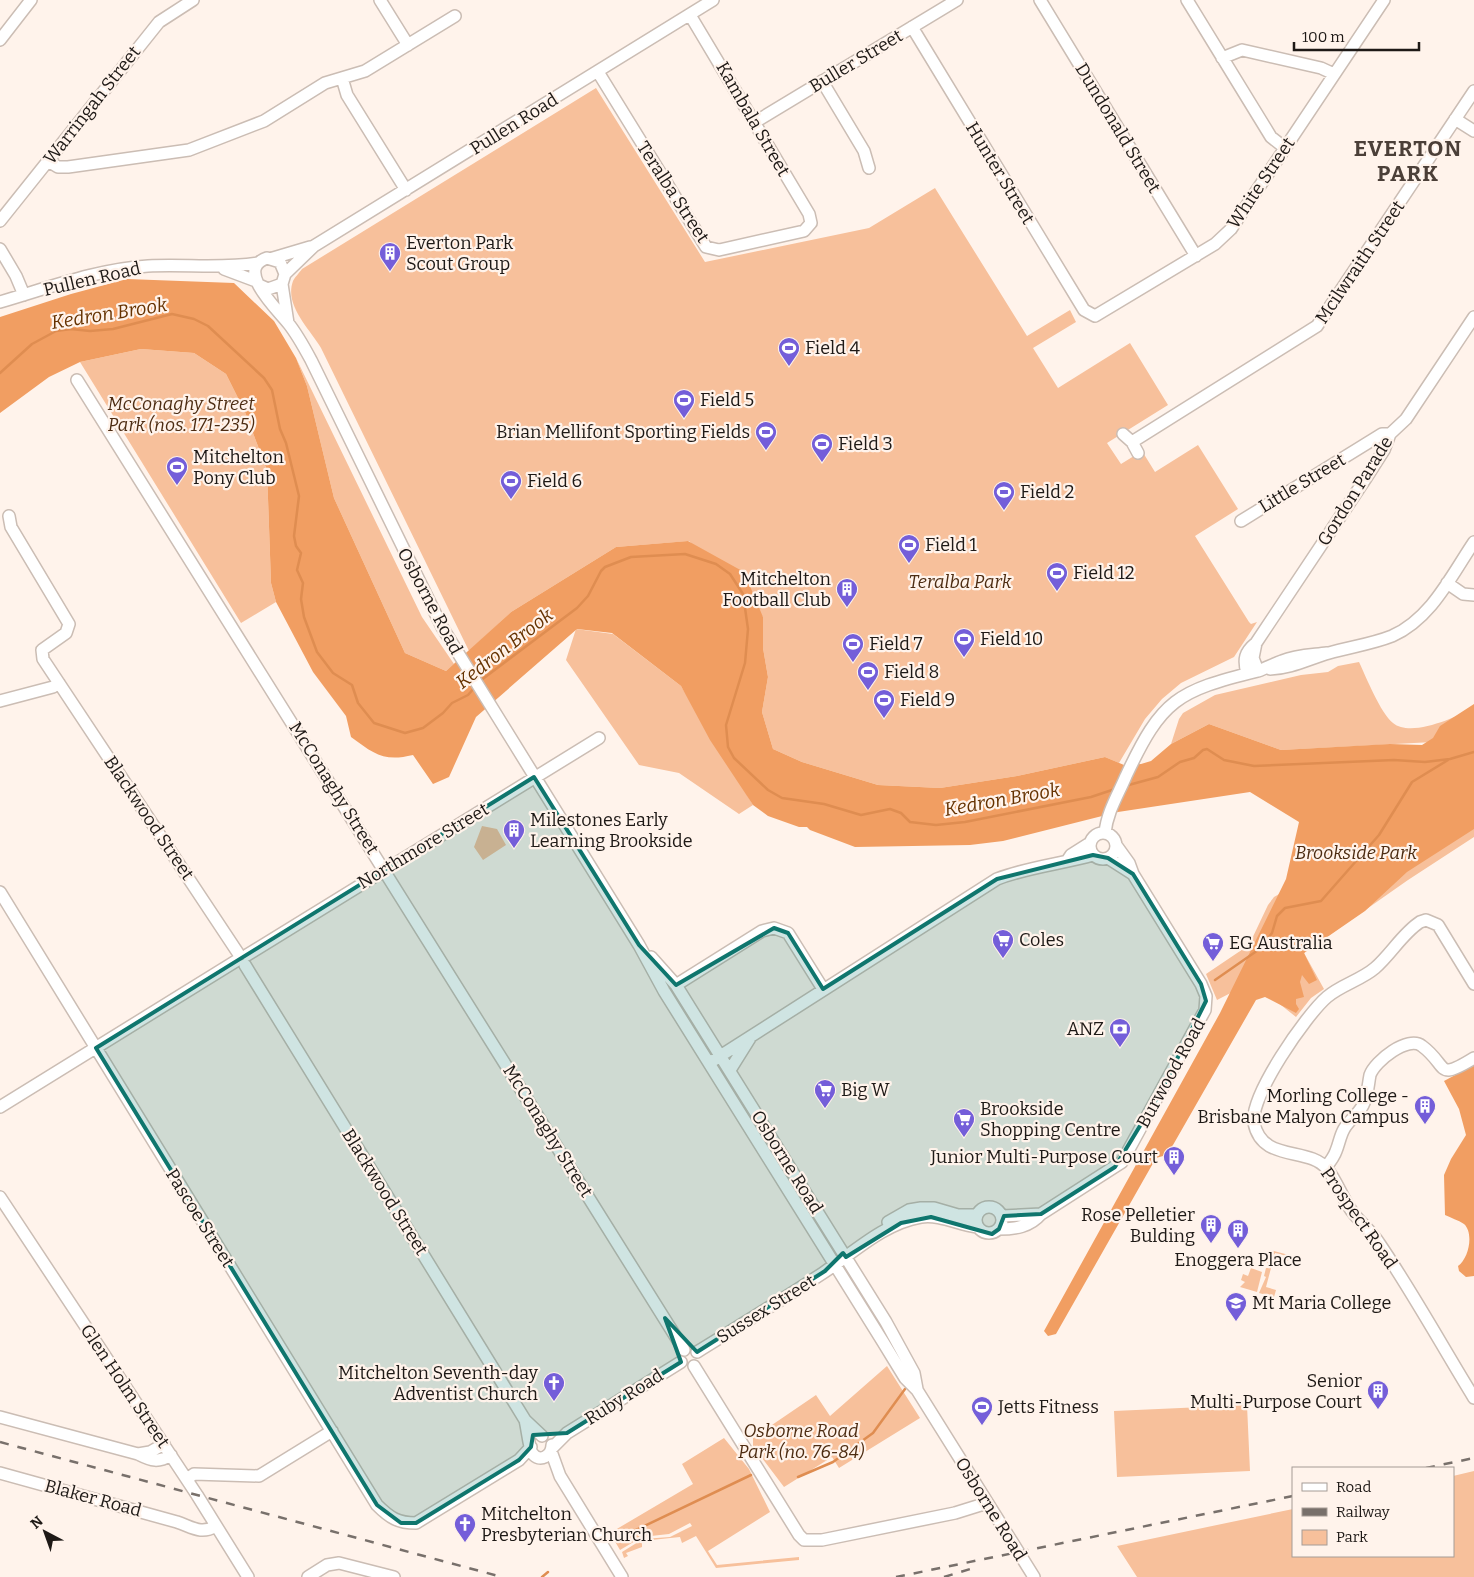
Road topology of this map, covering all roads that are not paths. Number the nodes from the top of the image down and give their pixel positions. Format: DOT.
graph roads {
  1 [pos="31,0"];
  2 [pos="193,0"];
  3 [pos="380,0"];
  4 [pos="713,0"];
  5 [pos="957,0"];
  6 [pos="1040,0"];
  7 [pos="1187,0"];
  8 [pos="1384,0"];
  9 [pos="690,15"];
  10 [pos="455,16"];
  11 [pos="912,27"];
  12 [pos="0,40"];
  13 [pos="408,45"];
  14 [pos="1222,58"];
  15 [pos="598,72"];
  16 [pos="1334,74"];
  17 [pos="342,78"];
  18 [pos="822,81"];
  19 [pos="1474,91"];
  20 [pos="1455,119"];
  21 [pos="755,122"];
  22 [pos="1474,131"];
  23 [pos="1285,148"];
  24 [pos="48,161"];
  25 [pos="869,168"];
  26 [pos="406,190"];
  27 [pos="0,221"];
  28 [pos="810,225"];
  29 [pos="314,246"];
  30 [pos="0,249"];
  31 [pos="1196,256"];
  32 [pos="273,258"];
  33 [pos="258,263"];
  34 [pos="220,267"];
  35 [pos="283,279"];
  36 [pos="258,283"];
  37 [pos="24,295"];
  38 [pos="0,302"];
  39 [pos="1092,316"];
  40 [pos="1474,317"];
  41 [pos="288,323"];
  42 [pos="77,380"];
  43 [pos="1123,434"];
  44 [pos="1390,434"];
  45 [pos="1132,442"];
  46 [pos="1138,453"];
  47 [pos="9,516"];
  48 [pos="1241,521"];
  49 [pos="1474,542"];
  50 [pos="1447,583"];
  51 [pos="1474,595"];
  52 [pos="1256,671"];
  53 [pos="59,683"];
  54 [pos="0,701"];
  55 [pos="599,738"];
  56 [pos="534,777"];
  57 [pos="1105,833"];
  58 [pos="1090,843"];
  59 [pos="1116,845"];
  60 [pos="1093,856"];
  61 [pos="1108,858"];
  62 [pos="1067,861"];
  63 [pos="384,869"];
  64 [pos="1133,874"];
  65 [pos="0,892"];
  66 [pos="639,945"];
  67 [pos="242,958"];
  68 [pos="1474,984"];
  69 [pos="676,985"];
  70 [pos="823,990"];
  71 [pos="751,1036"];
  72 [pos="96,1048"];
  73 [pos="720,1056"];
  74 [pos="1474,1058"];
  75 [pos="709,1062"];
  76 [pos="730,1070"];
  77 [pos="0,1107"];
  78 [pos="1326,1167"];
  79 [pos="0,1197"];
  80 [pos="1041,1214"];
  81 [pos="1002,1216"];
  82 [pos="977,1221"];
  83 [pos="999,1229"];
  84 [pos="844,1255"];
  85 [pos="834,1264"];
  86 [pos="684,1350"];
  87 [pos="698,1352"];
  88 [pos="681,1362"];
  89 [pos="694,1366"];
  90 [pos="917,1390"];
  91 [pos="1474,1398"];
  92 [pos="0,1417"];
  93 [pos="525,1420"];
  94 [pos="332,1431"];
  95 [pos="567,1433"];
  96 [pos="544,1437"];
  97 [pos="164,1444"];
  98 [pos="552,1450"];
  99 [pos="535,1451"];
  100 [pos="138,1454"];
  101 [pos="172,1455"];
  102 [pos="0,1473"];
  103 [pos="560,1476"];
  104 [pos="187,1479"];
  105 [pos="987,1503"];
  106 [pos="214,1522"];
  107 [pos="248,1577"];
  108 [pos="308,1577"];
  109 [pos="394,1577"];
  110 [pos="622,1577"];
  111 [pos="1034,1577"];
  1 -- 12 [label="street"];
  2 -- 24 [label="street, Warringah Street"];
  3 -- 13 [label="street"];
  4 -- 9 [label="street, Pullen Road"];
  5 -- 11 [label="street, Buller Street"];
  6 -- 31 [label="street, Dundonald Street"];
  7 -- 14 [label="street"];
  8 -- 16 [label="street, White Street"];
  9 -- 15 [label="street, Pullen Road"];
  9 -- 21 [label="street, Kambala Street"];
  10 -- 13 [label="street"];
  11 -- 18 [label="street, Buller Street"];
  11 -- 39 [label="street, Hunter Street"];
  13 -- 17 [label="street"];
  14 -- 16 [label="street"];
  14 -- 23 [label="street"];
  15 -- 26 [label="street, Pullen Road"];
  15 -- 28 [label="street, Teralba Street"];
  16 -- 23 [label="street, White Street"];
  17 -- 24 [label="street"];
  17 -- 26 [label="street"];
  18 -- 21 [label="street, Buller Street"];
  18 -- 25 [label="street"];
  19 -- 20 [label="street, Mcilwraith Street"];
  20 -- 22 [label="street"];
  20 -- 45 [label="street, Mcilwraith Street"];
  21 -- 28 [label="street, Kambala Street"];
  23 -- 31 [label="street, White Street"];
  24 -- 27 [label="street, Warringah Street"];
  26 -- 29 [label="street, Pullen Road"];
  29 -- 32 [label="street, Pullen Road"];
  29 -- 35 [label="street, Pullen Road"];
  30 -- 37 [label="street"];
  31 -- 39 [label="street, White Street"];
  32 -- 33 [label="street"];
  32 -- 35 [label="street"];
  33 -- 34 [label="street, Pullen Road"];
  33 -- 36 [label="street"];
  34 -- 36 [label="street, Pullen Road"];
  34 -- 37 [label="street, Pullen Road"];
  35 -- 36 [label="street"];
  35 -- 41 [label="street, Osborne Road"];
  36 -- 41 [label="street, Osborne Road"];
  37 -- 38 [label="street, Pullen Road"];
  40 -- 44 [label="street, Gordon Parade"];
  41 -- 56 [label="street, Osborne Road"];
  42 -- 63 [label="street, McConaghy Street"];
  43 -- 45 [label="street"];
  44 -- 48 [label="street, Little Street"];
  44 -- 52 [label="street, Gordon Parade"];
  45 -- 46 [label="street"];
  47 -- 53 [label="street, Blackwood Street"];
  49 -- 50 [label="street"];
  50 -- 51 [label="street"];
  50 -- 52 [label="street"];
  52 -- 57 [label="street"];
  53 -- 54 [label="street"];
  53 -- 67 [label="street, Blackwood Street"];
  55 -- 56 [label="street, Northmore Street"];
  56 -- 63 [label="street, Northmore Street"];
  56 -- 66 [label="street, Osborne Road"];
  57 -- 58 [label="street"];
  57 -- 59 [label="street"];
  58 -- 60 [label="street"];
  58 -- 62 [label="street"];
  59 -- 61 [label="street"];
  59 -- 64 [label="street, Burwood Road"];
  60 -- 61 [label="street"];
  60 -- 62 [label="street"];
  61 -- 64 [label="street"];
  62 -- 70 [label="street"];
  63 -- 67 [label="street, Northmore Street"];
  63 -- 86 [label="street, McConaghy Street"];
  64 -- 80 [label="street, Burwood Road"];
  65 -- 72 [label="street, Pascoe Street"];
  66 -- 69 [label="street, Osborne Road"];
  66 -- 75 [label="street, Osborne Road"];
  67 -- 72 [label="street, Northmore Street"];
  67 -- 93 [label="street, Blackwood Street"];
  68 -- 78 [label="street, Prospect Road"];
  69 -- 70 [label="street"];
  69 -- 73 [label="street, Osborne Road"];
  70 -- 71 [label="street"];
  71 -- 73 [label="street"];
  71 -- 76 [label="street"];
  72 -- 77 [label="street, Northmore Street"];
  72 -- 94 [label="street, Pascoe Street"];
  73 -- 75 [label="street"];
  73 -- 76 [label="street, Osborne Road"];
  74 -- 78 [label="street"];
  75 -- 85 [label="street, Osborne Road"];
  76 -- 84 [label="street, Osborne Road"];
  78 -- 91 [label="street, Prospect Road"];
  79 -- 97 [label="street, Glen Holm Street"];
  80 -- 81 [label="street, Burwood Road"];
  80 -- 83 [label="street, Burwood Road"];
  81 -- 82 [label="street"];
  81 -- 83 [label="street"];
  82 -- 83 [label="street"];
  82 -- 84 [label="street"];
  84 -- 85 [label="street"];
  84 -- 90 [label="street, Osborne Road"];
  85 -- 87 [label="street, Sussex Street"];
  85 -- 90 [label="street, Osborne Road"];
  86 -- 87 [label="street"];
  86 -- 88 [label="street"];
  87 -- 89 [label="street"];
  88 -- 89 [label="street"];
  88 -- 95 [label="street, Ruby Road"];
  89 -- 105 [label="street"];
  90 -- 105 [label="street, Osborne Road"];
  92 -- 100 [label="street"];
  93 -- 96 [label="street, Blackwood Street"];
  93 -- 99 [label="street, Blackwood Street"];
  94 -- 99 [label="street, Pascoe Street"];
  94 -- 104 [label="street"];
  95 -- 96 [label="street, Ruby Road"];
  95 -- 98 [label="street, Ruby Road"];
  96 -- 98 [label="street"];
  96 -- 99 [label="street"];
  97 -- 100 [label="street"];
  97 -- 101 [label="street, Glen Holm Street"];
  98 -- 99 [label="street"];
  98 -- 103 [label="street"];
  99 -- 103 [label="street"];
  100 -- 101 [label="street"];
  101 -- 104 [label="street, Glen Holm Street"];
  102 -- 106 [label="street, Blaker Road"];
  103 -- 110 [label="street"];
  104 -- 106 [label="street, Glen Holm Street"];
  105 -- 111 [label="street, Osborne Road"];
  106 -- 107 [label="street, Glen Holm Street"];
  108 -- 109 [label="street"];
}
